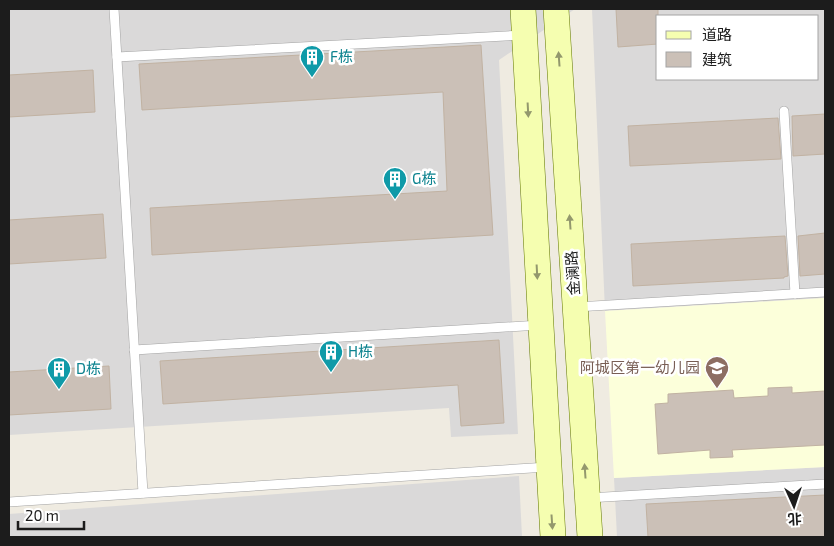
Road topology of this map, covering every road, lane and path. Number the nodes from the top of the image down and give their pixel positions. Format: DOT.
graph roads {
  1 [pos="114,9"];
  2 [pos="522,9"];
  3 [pos="556,9"];
  4 [pos="524,35"];
  5 [pos="117,57"];
  6 [pos="784,111"];
  7 [pos="825,292"];
  8 [pos="795,294"];
  9 [pos="575,307"];
  10 [pos="540,325"];
  11 [pos="134,350"];
  12 [pos="548,467"];
  13 [pos="825,484"];
  14 [pos="143,493"];
  15 [pos="587,498"];
  16 [pos="9,502"];
  17 [pos="553,537"];
  18 [pos="590,537"];
  1 -- 5 [label="lane"];
  2 -- 4 [label="street"];
  9 -- 3 [label="street, 金澜路, one-way"];
  4 -- 5 [label="lane"];
  4 -- 10 [label="street, one-way"];
  5 -- 11 [label="lane"];
  6 -- 8 [label="lane"];
  7 -- 8 [label="lane"];
  8 -- 9 [label="lane"];
  15 -- 9 [label="street, 金澜路, one-way"];
  10 -- 11 [label="lane"];
  10 -- 12 [label="street"];
  11 -- 14 [label="lane"];
  12 -- 14 [label="lane"];
  12 -- 17 [label="street, one-way"];
  13 -- 15 [label="lane"];
  14 -- 16 [label="lane"];
  15 -- 18 [label="street, 金澜路"];
}
